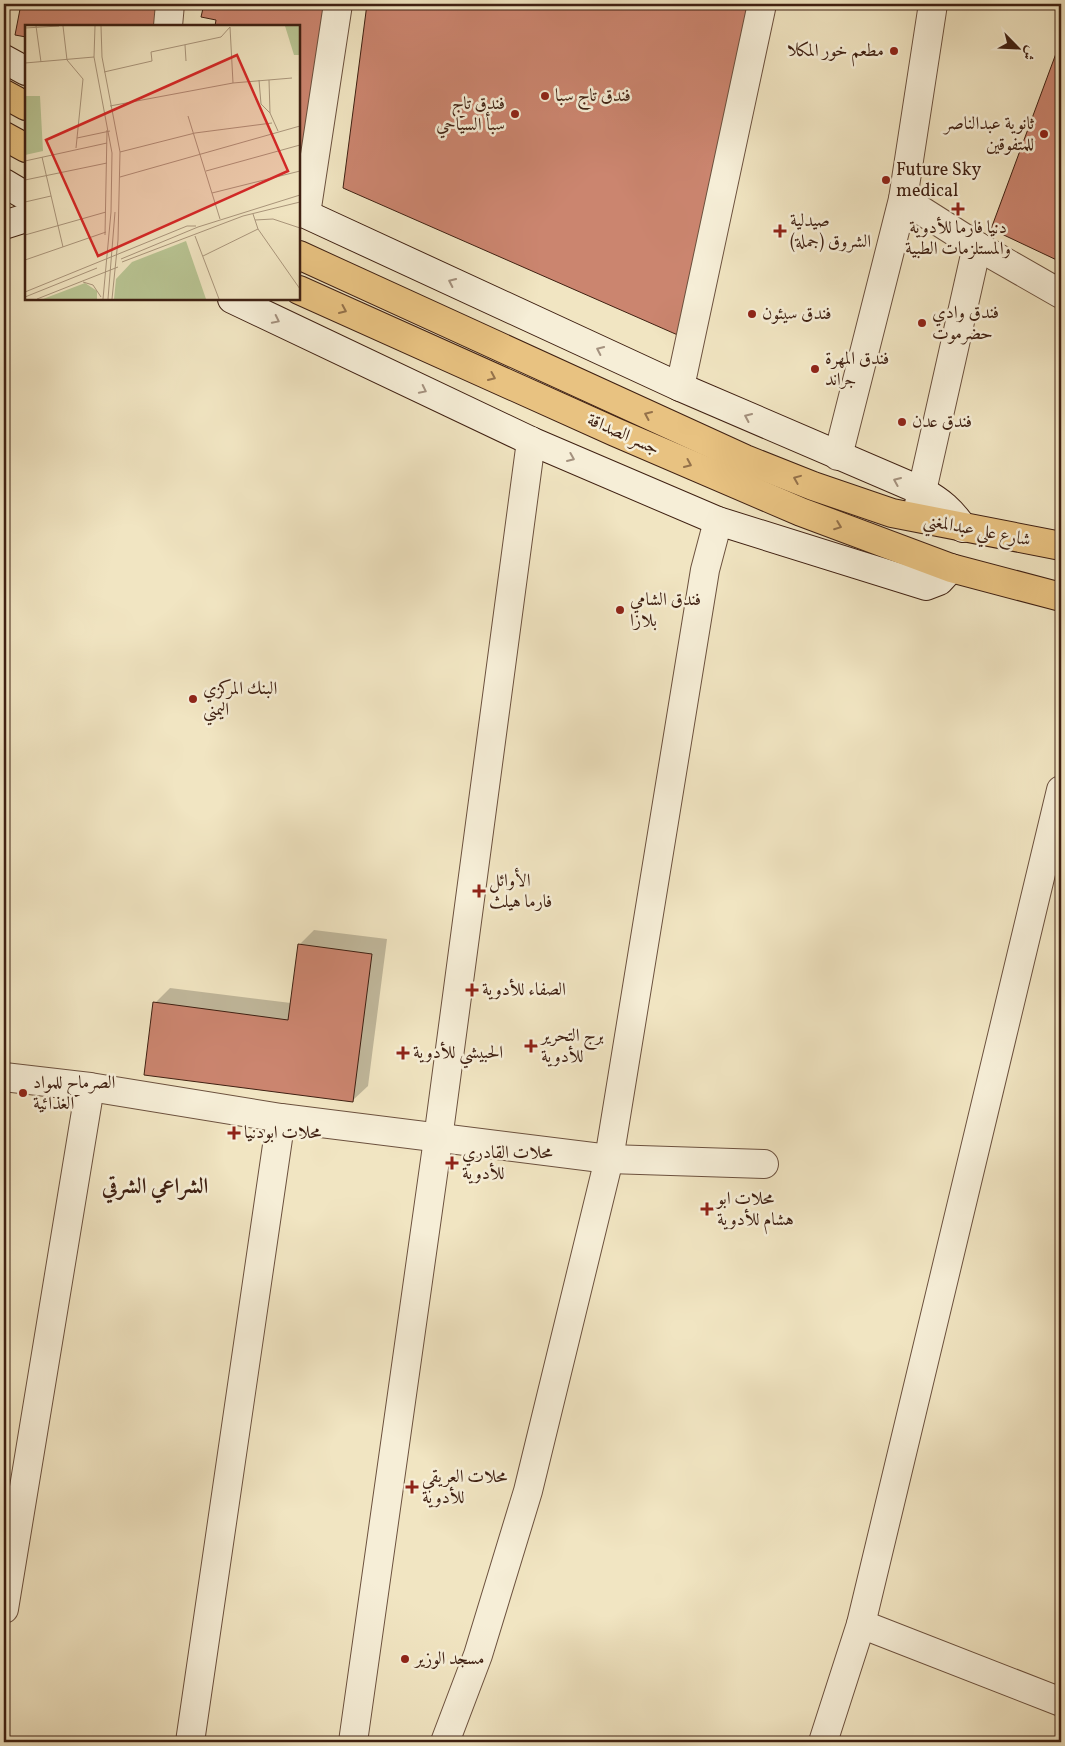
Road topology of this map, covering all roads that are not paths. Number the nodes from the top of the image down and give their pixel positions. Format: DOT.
graph roads {
  1 [pos="170,4"];
  2 [pos="338,4"];
  3 [pos="762,4"];
  4 [pos="933,4"];
  5 [pos="168,25"];
  6 [pos="4,59"];
  7 [pos="25,70"];
  8 [pos="4,94"];
  9 [pos="25,105"];
  10 [pos="4,136"];
  11 [pos="25,147"];
  12 [pos="4,183"];
  13 [pos="25,195"];
  14 [pos="903,199"];
  15 [pos="303,212"];
  16 [pos="25,218"];
  17 [pos="4,225"];
  18 [pos="977,246"];
  19 [pos="300,255"];
  20 [pos="300,290"];
  21 [pos="1061,294"];
  22 [pos="234,300"];
  23 [pos="680,387"];
  24 [pos="531,442"];
  25 [pos="838,456"];
  26 [pos="922,491"];
  27 [pos="904,516"];
  28 [pos="718,520"];
  29 [pos="963,528"];
  30 [pos="1061,546"];
  31 [pos="951,568"];
  32 [pos="1061,596"];
  33 [pos="1061,790"];
  34 [pos="4,1078"];
  35 [pos="90,1087"];
  36 [pos="282,1118"];
  37 [pos="438,1138"];
  38 [pos="609,1159"];
  39 [pos="764,1164"];
  40 [pos="4,1608"];
  41 [pos="862,1624"];
  42 [pos="1061,1702"];
  43 [pos="190,1742"];
  44 [pos="353,1742"];
  45 [pos="445,1742"];
  46 [pos="823,1742"];
  1 -- 5 [label="street"];
  2 -- 15 [label="street"];
  3 -- 23 [label="street"];
  4 -- 14 [label="street"];
  6 -- 7 [label="street"];
  8 -- 9 [label="main road"];
  10 -- 11 [label="main road"];
  12 -- 13 [label="street"];
  14 -- 18 [label="street"];
  14 -- 25 [label="street"];
  23 -- 15 [label="street, one-way"];
  16 -- 17 [label="street"];
  18 -- 21 [label="street"];
  18 -- 26 [label="street"];
  27 -- 19 [label="main road, جسر الصداقة, one-way"];
  20 -- 31 [label="main road, جسر الصداقة, one-way"];
  22 -- 24 [label="street, one-way"];
  25 -- 23 [label="street, one-way"];
  24 -- 28 [label="street, one-way"];
  24 -- 37 [label="street"];
  26 -- 25 [label="street, one-way"];
  26 -- 27 [label="street"];
  26 -- 29 [label="street"];
  27 -- 29 [label="main road, شارع علي عبدالمغني"];
  28 -- 31 [label="street"];
  28 -- 38 [label="street"];
  29 -- 30 [label="main road, شارع علي عبدالمغني"];
  31 -- 32 [label="main road, جسر الصداقة"];
  33 -- 41 [label="street"];
  34 -- 35 [label="street"];
  35 -- 36 [label="street"];
  35 -- 40 [label="street"];
  36 -- 37 [label="street"];
  36 -- 43 [label="street"];
  37 -- 38 [label="street"];
  37 -- 44 [label="street"];
  38 -- 39 [label="street"];
  38 -- 45 [label="street"];
  41 -- 42 [label="street"];
  41 -- 46 [label="street"];
}
